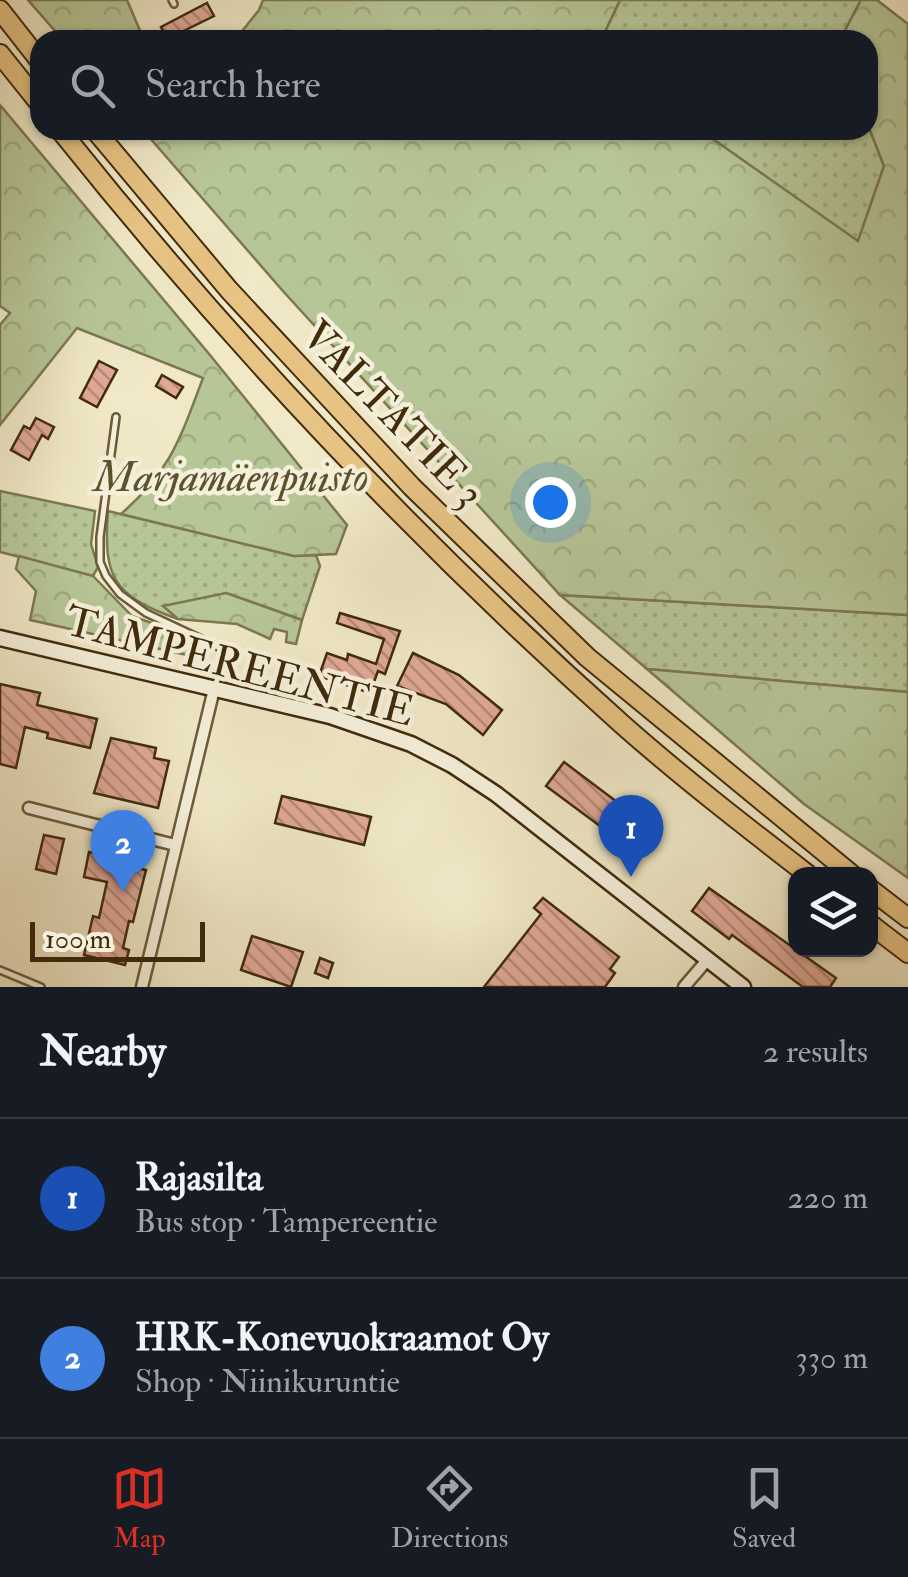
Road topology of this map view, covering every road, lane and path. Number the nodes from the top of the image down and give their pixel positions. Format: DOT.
graph roads {
  1 [pos="0,10"];
  2 [pos="30,48"];
  3 [pos="0,54"];
  4 [pos="30,92"];
  5 [pos="68,140"];
  6 [pos="103,140"];
  7 [pos="116,416"];
  8 [pos="0,638"];
  9 [pos="214,689"];
  10 [pos="29,808"];
  11 [pos="175,845"];
  12 [pos="798,867"];
  13 [pos="842,867"];
  14 [pos="878,895"];
  15 [pos="908,918"];
  16 [pos="878,930"];
  17 [pos="908,953"];
  18 [pos="708,959"];
  19 [pos="0,970"];
  20 [pos="41,987"];
  21 [pos="142,987"];
  22 [pos="684,987"];
  23 [pos="744,987"];
  1 -- 2 [label="highway"];
  3 -- 4 [label="highway"];
  5 -- 12 [label="highway, VALTATIE 3"];
  6 -- 13 [label="highway, VALTATIE 3"];
  7 -- 9 [label="lane"];
  8 -- 9 [label="main road, TAMPEREENTIE"];
  9 -- 11 [label="street"];
  9 -- 18 [label="main road, TAMPEREENTIE"];
  10 -- 11 [label="street"];
  11 -- 21 [label="street"];
  14 -- 15 [label="highway"];
  16 -- 17 [label="highway"];
  18 -- 22 [label="street"];
  18 -- 23 [label="main road, TAMPEREENTIE"];
  19 -- 20 [label="lane"];
}
